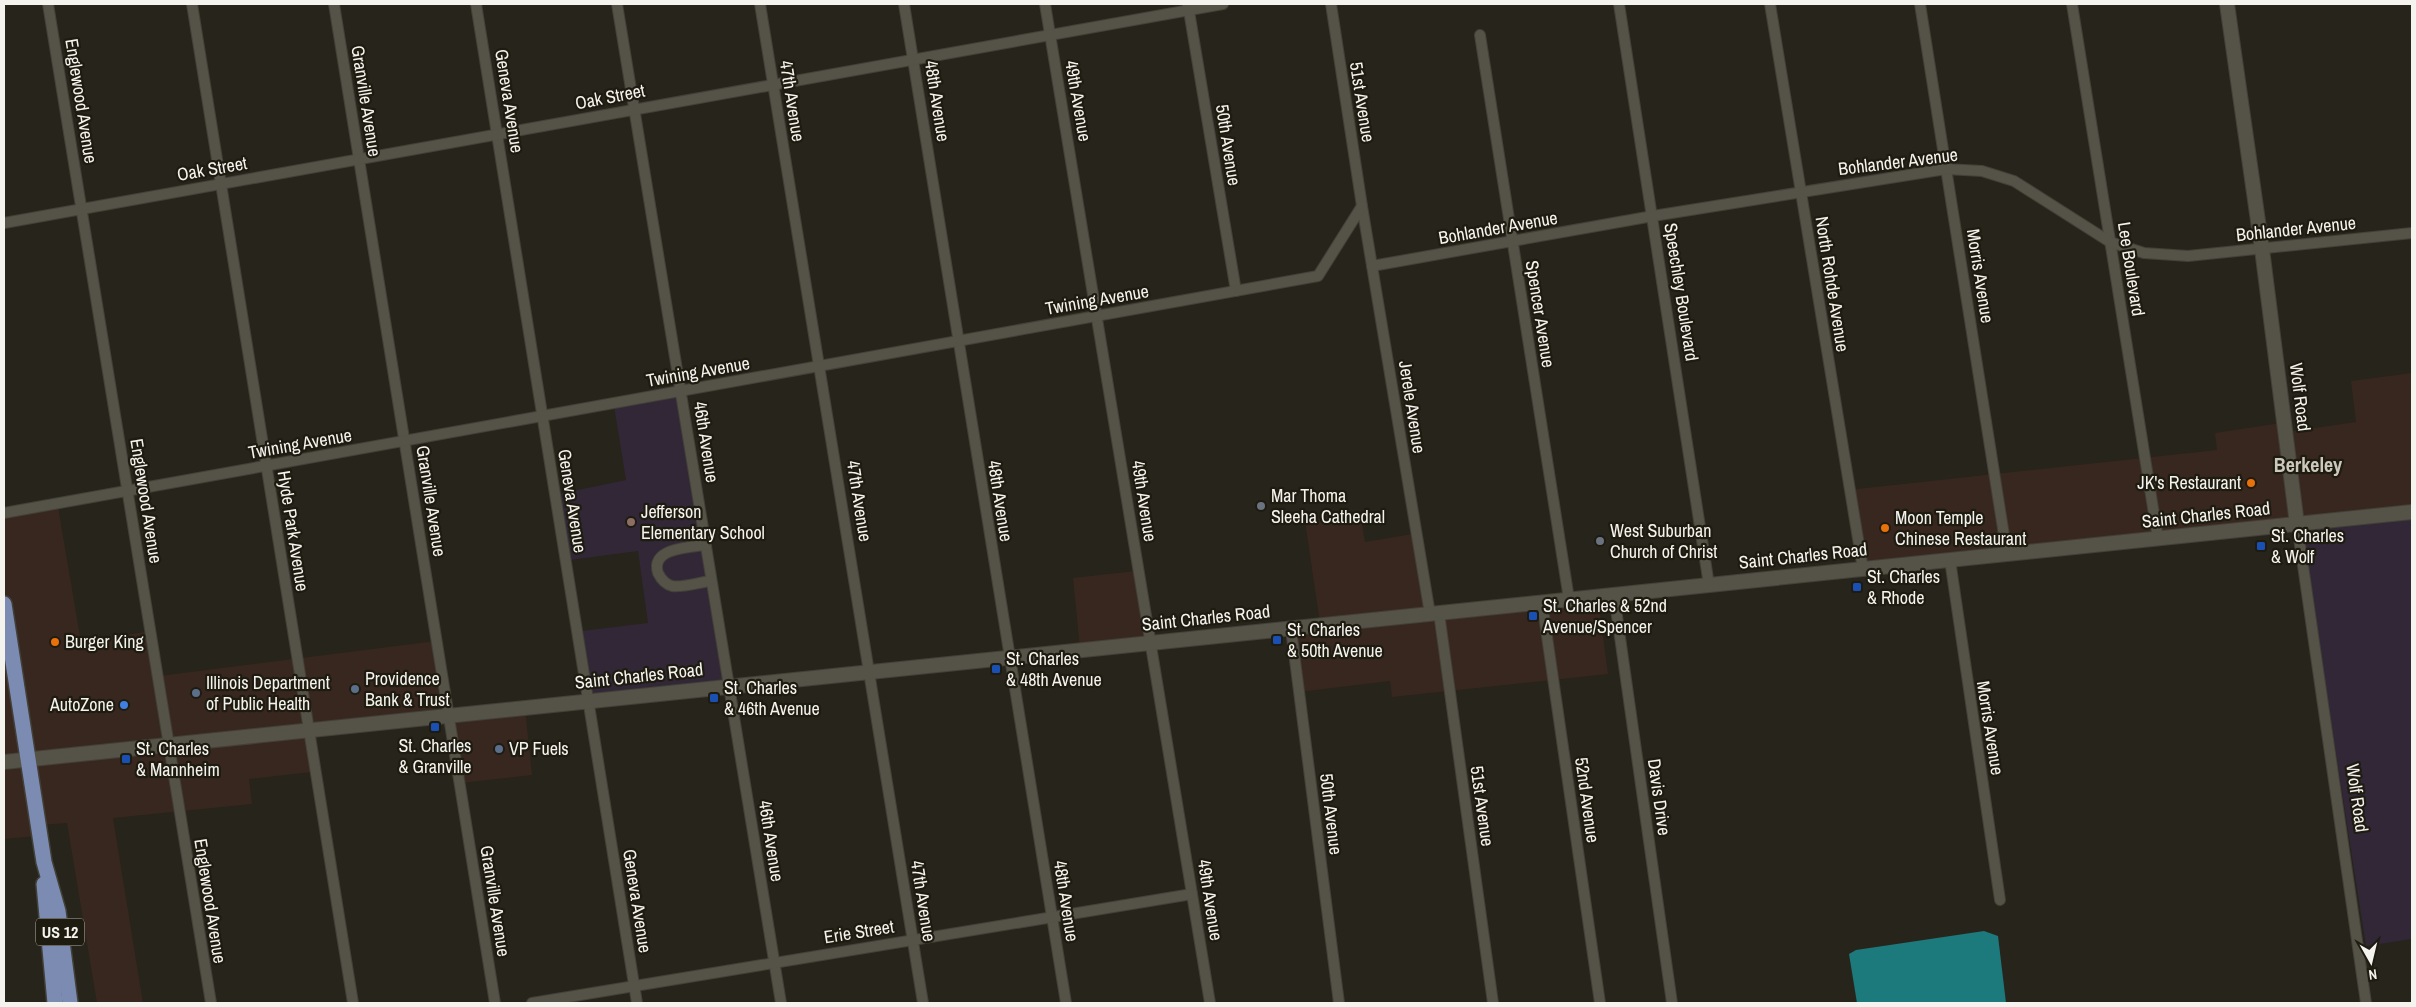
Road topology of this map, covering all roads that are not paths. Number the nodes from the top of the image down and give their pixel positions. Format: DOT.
graph roads {
  1 [pos="48,4"];
  2 [pos="192,4"];
  3 [pos="334,4"];
  4 [pos="476,4"];
  5 [pos="617,4"];
  6 [pos="760,4"];
  7 [pos="904,4"];
  8 [pos="1045,4"];
  9 [pos="1223,4"];
  10 [pos="1331,4"];
  11 [pos="1619,4"];
  12 [pos="1770,4"];
  13 [pos="1920,4"];
  14 [pos="2072,4"];
  15 [pos="2227,4"];
  16 [pos="1189,7"];
  17 [pos="1050,34"];
  18 [pos="1480,35"];
  19 [pos="914,59"];
  20 [pos="772,84"];
  21 [pos="633,109"];
  22 [pos="498,134"];
  23 [pos="360,159"];
  24 [pos="1946,169"];
  25 [pos="221,184"];
  26 [pos="1801,191"];
  27 [pos="1362,206"];
  28 [pos="83,209"];
  29 [pos="1653,216"];
  30 [pos="4,223"];
  31 [pos="2412,234"];
  32 [pos="1512,242"];
  33 [pos="2110,242"];
  34 [pos="2262,249"];
  35 [pos="1372,266"];
  36 [pos="1236,291"];
  37 [pos="1098,316"];
  38 [pos="959,341"];
  39 [pos="820,366"];
  40 [pos="682,391"];
  41 [pos="542,416"];
  42 [pos="405,442"];
  43 [pos="266,466"];
  44 [pos="128,492"];
  45 [pos="2412,512"];
  46 [pos="4,513"];
  47 [pos="2297,524"];
  48 [pos="2158,538"];
  49 [pos="705,545"];
  50 [pos="2007,554"];
  51 [pos="1950,560"];
  52 [pos="1862,569"];
  53 [pos="711,580"];
  54 [pos="1709,585"];
  55 [pos="1614,595"];
  56 [pos="1569,599"];
  57 [pos="1542,602"];
  58 [pos="4,604"];
  59 [pos="1434,613"];
  60 [pos="1291,629"];
  61 [pos="1150,642"];
  62 [pos="1008,657"];
  63 [pos="870,672"];
  64 [pos="729,686"];
  65 [pos="588,700"];
  66 [pos="448,715"];
  67 [pos="309,729"];
  68 [pos="168,744"];
  69 [pos="26,760"];
  70 [pos="4,762"];
  71 [pos="44,862"];
  72 [pos="1192,894"];
  73 [pos="2000,900"];
  74 [pos="1052,916"];
  75 [pos="912,939"];
  76 [pos="774,962"];
  77 [pos="634,986"];
  78 [pos="55,1003"];
  79 [pos="70,1003"];
  80 [pos="211,1003"];
  81 [pos="353,1003"];
  82 [pos="495,1003"];
  83 [pos="532,1003"];
  84 [pos="637,1003"];
  85 [pos="781,1003"];
  86 [pos="922,1003"];
  87 [pos="1066,1003"];
  88 [pos="1210,1003"];
  89 [pos="1339,1003"];
  90 [pos="1493,1003"];
  91 [pos="1600,1003"];
  92 [pos="1672,1003"];
  93 [pos="2366,1003"];
  1 -- 28 [label="street, Englewood Avenue"];
  2 -- 25 [label="street, Hyde Park Avenue"];
  3 -- 23 [label="street, Granville Avenue"];
  4 -- 22 [label="street, Geneva Avenue"];
  5 -- 21 [label="street, 46th Avenue"];
  6 -- 20 [label="street, 47th Avenue"];
  7 -- 19 [label="street, 48th Avenue"];
  8 -- 17 [label="street, 49th Avenue"];
  9 -- 16 [label="street, Oak Street"];
  10 -- 27 [label="street, 51st Avenue"];
  11 -- 29 [label="street, Speechley Boulevard"];
  12 -- 26 [label="street, North Rohde Avenue"];
  13 -- 24 [label="street, Morris Avenue"];
  14 -- 33 [label="street, Lee Boulevard"];
  15 -- 34 [label="main road, Wolf Road"];
  16 -- 17 [label="street, Oak Street"];
  16 -- 36 [label="street, 50th Avenue"];
  17 -- 19 [label="street, Oak Street"];
  17 -- 37 [label="street, 49th Avenue"];
  18 -- 32 [label="street, Spencer Avenue"];
  19 -- 20 [label="street, Oak Street"];
  19 -- 38 [label="street, 48th Avenue"];
  20 -- 21 [label="street, Oak Street"];
  20 -- 39 [label="street, 47th Avenue"];
  21 -- 22 [label="street, Oak Street"];
  21 -- 40 [label="street, 46th Avenue"];
  22 -- 23 [label="street, Oak Street"];
  22 -- 41 [label="street, Geneva Avenue"];
  23 -- 25 [label="street, Oak Street"];
  23 -- 42 [label="street, Granville Avenue"];
  24 -- 26 [label="street, Bohlander Avenue"];
  24 -- 33 [label="street, Bohlander Avenue"];
  24 -- 50 [label="street, Morris Avenue"];
  25 -- 28 [label="street, Oak Street"];
  25 -- 43 [label="street, Hyde Park Avenue"];
  26 -- 29 [label="street, Bohlander Avenue"];
  26 -- 52 [label="street, North Rohde Avenue"];
  27 -- 35 [label="street, Jerele Avenue"];
  27 -- 36 [label="street, Twining Avenue"];
  28 -- 30 [label="street, Oak Street"];
  28 -- 44 [label="street, Englewood Avenue"];
  29 -- 32 [label="street, Bohlander Avenue"];
  29 -- 54 [label="street, Speechley Boulevard"];
  31 -- 34 [label="street, Bohlander Avenue"];
  32 -- 35 [label="street, Bohlander Avenue"];
  32 -- 56 [label="street, Spencer Avenue"];
  33 -- 34 [label="street, Bohlander Avenue"];
  33 -- 48 [label="street, Lee Boulevard"];
  34 -- 47 [label="main road, Wolf Road"];
  35 -- 59 [label="street, Jerele Avenue"];
  36 -- 37 [label="street, Twining Avenue"];
  37 -- 38 [label="street, Twining Avenue"];
  37 -- 61 [label="street, 49th Avenue"];
  38 -- 39 [label="street, Twining Avenue"];
  38 -- 62 [label="street, 48th Avenue"];
  39 -- 40 [label="street, Twining Avenue"];
  39 -- 63 [label="street, 47th Avenue"];
  40 -- 41 [label="street, Twining Avenue"];
  40 -- 49 [label="street, 46th Avenue"];
  41 -- 42 [label="street, Twining Avenue"];
  41 -- 65 [label="street, Geneva Avenue"];
  42 -- 43 [label="street, Twining Avenue"];
  42 -- 66 [label="street, Granville Avenue"];
  43 -- 44 [label="street, Twining Avenue"];
  43 -- 67 [label="street, Hyde Park Avenue"];
  44 -- 46 [label="street, Twining Avenue"];
  44 -- 68 [label="street, Englewood Avenue"];
  45 -- 47 [label="main road, Saint Charles Road"];
  47 -- 48 [label="main road, Saint Charles Road"];
  47 -- 93 [label="street, Wolf Road"];
  48 -- 50 [label="main road, Saint Charles Road"];
  49 -- 53 [label="street, 46th Avenue"];
  49 -- 53 [label="street"];
  50 -- 51 [label="main road, Saint Charles Road"];
  51 -- 52 [label="main road, Saint Charles Road"];
  51 -- 73 [label="street, Morris Avenue"];
  52 -- 54 [label="main road, Saint Charles Road"];
  53 -- 64 [label="street, 46th Avenue"];
  54 -- 55 [label="main road, Saint Charles Road"];
  55 -- 56 [label="main road, Saint Charles Road"];
  55 -- 92 [label="street, Davis Drive"];
  56 -- 57 [label="main road, Saint Charles Road"];
  57 -- 59 [label="main road, Saint Charles Road"];
  57 -- 91 [label="street, 52nd Avenue"];
  58 -- 69 [label="main road, US 12"];
  59 -- 60 [label="main road, Saint Charles Road"];
  59 -- 90 [label="street, 51st Avenue"];
  60 -- 61 [label="main road, Saint Charles Road"];
  60 -- 89 [label="street, 50th Avenue"];
  61 -- 62 [label="main road, Saint Charles Road"];
  61 -- 72 [label="street, 49th Avenue"];
  62 -- 63 [label="main road, Saint Charles Road"];
  62 -- 74 [label="street, 48th Avenue"];
  63 -- 64 [label="main road, Saint Charles Road"];
  63 -- 75 [label="street, 47th Avenue"];
  64 -- 65 [label="main road, Saint Charles Road"];
  64 -- 76 [label="street, 46th Avenue"];
  65 -- 66 [label="main road, Saint Charles Road"];
  65 -- 77 [label="street, Geneva Avenue"];
  66 -- 67 [label="main road, Saint Charles Road"];
  66 -- 82 [label="street, Granville Avenue"];
  67 -- 68 [label="main road, Saint Charles Road"];
  67 -- 81 [label="street, Hyde Park Avenue"];
  68 -- 69 [label="main road, Saint Charles Road"];
  68 -- 80 [label="street, Englewood Avenue"];
  69 -- 70 [label="main road, Saint Charles Road"];
  69 -- 71 [label="main road, US 12"];
  71 -- 78 [label="main road, US 12"];
  71 -- 79 [label="main road, US 12"];
  72 -- 74 [label="street, Erie Street"];
  72 -- 88 [label="street, 49th Avenue"];
  74 -- 75 [label="street, Erie Street"];
  74 -- 87 [label="street, 48th Avenue"];
  75 -- 76 [label="street, Erie Street"];
  75 -- 86 [label="street, 47th Avenue"];
  76 -- 77 [label="street, Erie Street"];
  76 -- 85 [label="street, 46th Avenue"];
  77 -- 83 [label="street, Erie Street"];
  77 -- 84 [label="street, Geneva Avenue"];
}
